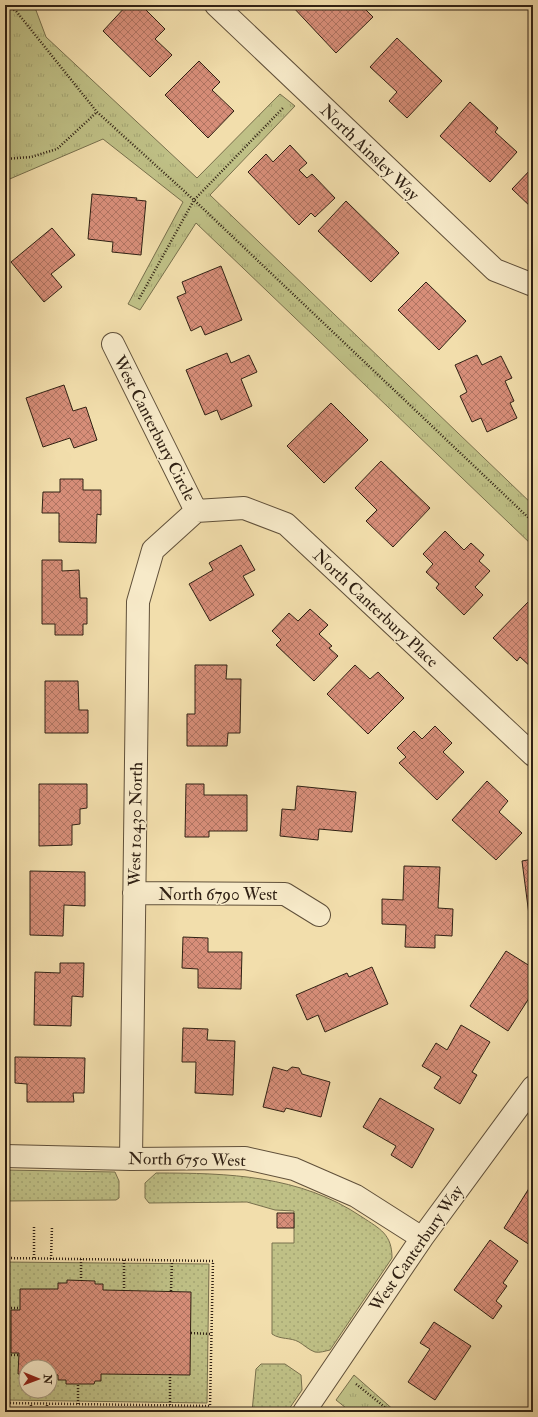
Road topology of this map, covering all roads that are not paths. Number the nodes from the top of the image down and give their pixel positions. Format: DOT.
graph roads {
  1 [pos="216,5"];
  2 [pos="533,285"];
  3 [pos="113,344"];
  4 [pos="196,511"];
  5 [pos="533,755"];
  6 [pos="134,893"];
  7 [pos="319,915"];
  8 [pos="533,1087"];
  9 [pos="5,1156"];
  10 [pos="131,1159"];
  11 [pos="422,1238"];
  12 [pos="304,1412"];
  1 -- 2 [label="street, North Ainsley Way"];
  3 -- 4 [label="street, West Canterbury Circle"];
  4 -- 5 [label="street, North Canterbury Place"];
  4 -- 6 [label="street, West 10430 North"];
  6 -- 7 [label="street, North 6790 West"];
  6 -- 10 [label="street, West 10430 North"];
  8 -- 11 [label="street, West Canterbury Way"];
  9 -- 10 [label="street, North 6750 West"];
  10 -- 11 [label="street, North 6750 West"];
  11 -- 12 [label="street, West Canterbury Way"];
}
